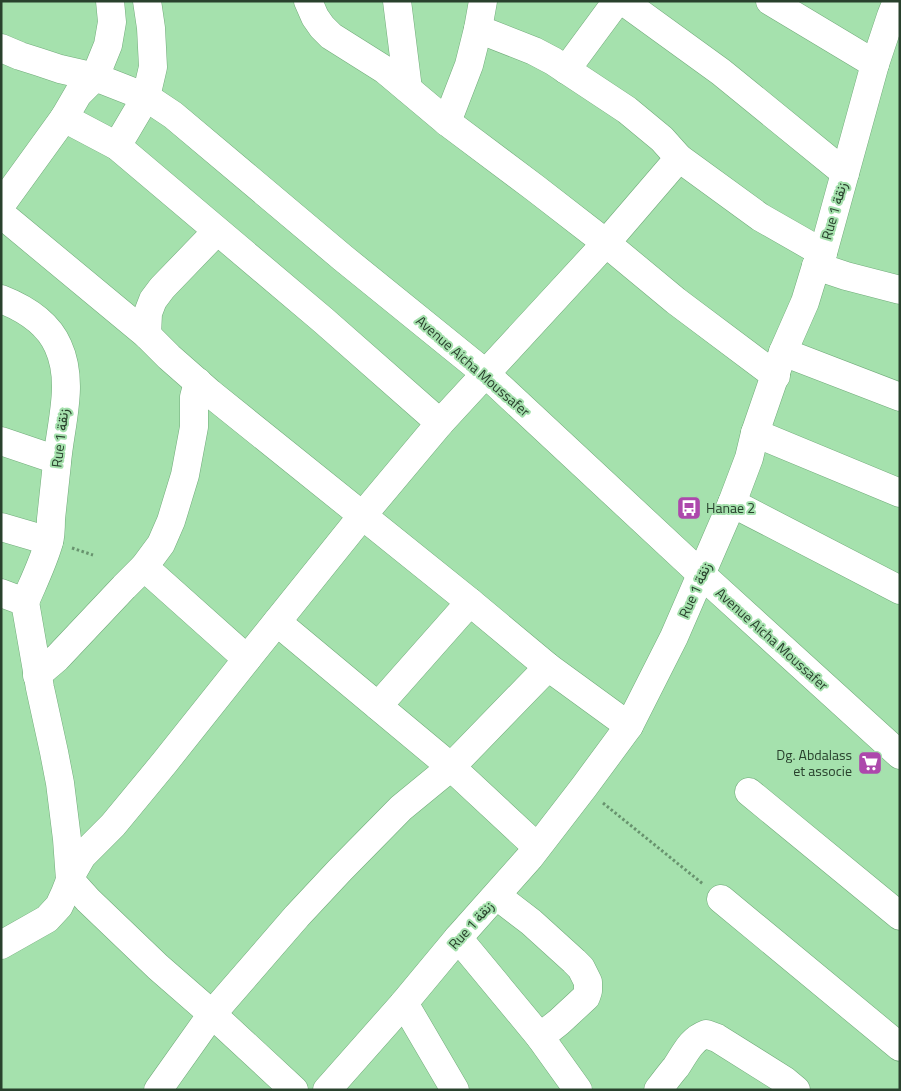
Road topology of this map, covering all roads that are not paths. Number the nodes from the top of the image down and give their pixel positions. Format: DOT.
graph roads {
  1 [pos="110,1"];
  2 [pos="147,1"];
  3 [pos="308,1"];
  4 [pos="398,1"];
  5 [pos="483,1"];
  6 [pos="617,1"];
  7 [pos="623,1"];
  8 [pos="770,1"];
  9 [pos="897,1"];
  10 [pos="478,29"];
  11 [pos="1,48"];
  12 [pos="876,64"];
  13 [pos="566,70"];
  14 [pos="95,77"];
  15 [pos="408,89"];
  16 [pos="146,97"];
  17 [pos="64,118"];
  18 [pos="448,122"];
  19 [pos="117,146"];
  20 [pos="679,158"];
  21 [pos="845,173"];
  22 [pos="1,205"];
  23 [pos="1,214"];
  24 [pos="217,231"];
  25 [pos="606,242"];
  26 [pos="819,259"];
  27 [pos="900,290"];
  28 [pos="1,298"];
  29 [pos="147,335"];
  30 [pos="779,364"];
  31 [pos="485,374"];
  32 [pos="198,382"];
  33 [pos="900,397"];
  34 [pos="440,423"];
  35 [pos="755,433"];
  36 [pos="1,441"];
  37 [pos="57,460"];
  38 [pos="900,493"];
  39 [pos="732,503"];
  40 [pos="362,516"];
  41 [pos="1,527"];
  42 [pos="49,541"];
  43 [pos="144,567"];
  44 [pos="702,575"];
  45 [pos="900,590"];
  46 [pos="13,598"];
  47 [pos="470,602"];
  48 [pos="277,622"];
  49 [pos="247,658"];
  50 [pos="548,667"];
  51 [pos="38,675"];
  52 [pos="378,706"];
  53 [pos="629,726"];
  54 [pos="900,755"];
  55 [pos="451,767"];
  56 [pos="749,792"];
  57 [pos="537,848"];
  58 [pos="70,880"];
  59 [pos="496,896"];
  60 [pos="721,899"];
  61 [pos="900,916"];
  62 [pos="458,938"];
  63 [pos="1,945"];
  64 [pos="404,1003"];
  65 [pos="212,1014"];
  66 [pos="540,1037"];
  67 [pos="900,1047"];
  68 [pos="786,1087"];
  69 [pos="158,1090"];
  70 [pos="294,1090"];
  71 [pos="327,1090"];
  72 [pos="455,1090"];
  73 [pos="578,1090"];
  74 [pos="658,1090"];
  1 -- 14 [label="street"];
  2 -- 16 [label="street"];
  3 -- 15 [label="street"];
  4 -- 15 [label="street"];
  5 -- 10 [label="street"];
  6 -- 13 [label="street"];
  7 -- 21 [label="street"];
  8 -- 12 [label="street"];
  9 -- 12 [label="street, Rue 1 زنقة"];
  10 -- 13 [label="street"];
  10 -- 18 [label="street"];
  11 -- 14 [label="street, Avenue Aicha Moussafer"];
  12 -- 21 [label="street, Rue 1 زنقة"];
  13 -- 20 [label="street"];
  14 -- 16 [label="street, Avenue Aicha Moussafer"];
  14 -- 17 [label="street"];
  15 -- 18 [label="street"];
  16 -- 19 [label="street"];
  16 -- 31 [label="street, Avenue Aicha Moussafer"];
  17 -- 19 [label="street"];
  17 -- 22 [label="street"];
  18 -- 25 [label="street"];
  19 -- 24 [label="street"];
  20 -- 25 [label="street"];
  20 -- 26 [label="street"];
  21 -- 26 [label="street, Rue 1 زنقة"];
  23 -- 29 [label="street"];
  24 -- 29 [label="street"];
  24 -- 34 [label="street"];
  25 -- 30 [label="street"];
  25 -- 31 [label="street"];
  26 -- 27 [label="street"];
  26 -- 30 [label="street, Rue 1 زنقة"];
  28 -- 37 [label="street, Rue 1 زنقة"];
  29 -- 32 [label="street"];
  30 -- 33 [label="street"];
  30 -- 35 [label="street, Rue 1 زنقة"];
  31 -- 34 [label="street"];
  31 -- 44 [label="street, Avenue Aicha Moussafer"];
  32 -- 40 [label="street"];
  32 -- 43 [label="street"];
  34 -- 40 [label="street"];
  35 -- 38 [label="street"];
  35 -- 39 [label="street, Rue 1 زنقة"];
  36 -- 37 [label="street"];
  37 -- 42 [label="street, Rue 1 زنقة"];
  39 -- 44 [label="street, Rue 1 زنقة"];
  39 -- 45 [label="street"];
  40 -- 47 [label="street"];
  40 -- 48 [label="street"];
  41 -- 42 [label="street"];
  42 -- 46 [label="street, Rue 1 زنقة"];
  43 -- 49 [label="street"];
  43 -- 51 [label="street"];
  44 -- 53 [label="street, Rue 1 زنقة"];
  44 -- 54 [label="street, Avenue Aicha Moussafer"];
  46 -- 51 [label="street"];
  47 -- 50 [label="street"];
  47 -- 52 [label="street"];
  48 -- 49 [label="street"];
  48 -- 52 [label="street"];
  49 -- 58 [label="street"];
  50 -- 53 [label="street"];
  50 -- 55 [label="street"];
  51 -- 58 [label="street"];
  52 -- 55 [label="street"];
  53 -- 57 [label="street, Rue 1 زنقة"];
  55 -- 57 [label="street"];
  55 -- 65 [label="street"];
  56 -- 61 [label="street"];
  57 -- 59 [label="street, Rue 1 زنقة"];
  58 -- 63 [label="street"];
  58 -- 65 [label="street"];
  59 -- 62 [label="street, Rue 1 زنقة"];
  59 -- 66 [label="street"];
  60 -- 67 [label="street"];
  62 -- 64 [label="street, Rue 1 زنقة"];
  62 -- 66 [label="street"];
  64 -- 71 [label="street, Rue 1 زنقة"];
  64 -- 72 [label="street"];
  65 -- 69 [label="street"];
  65 -- 70 [label="street"];
  66 -- 73 [label="street"];
  68 -- 74 [label="street"];
}
